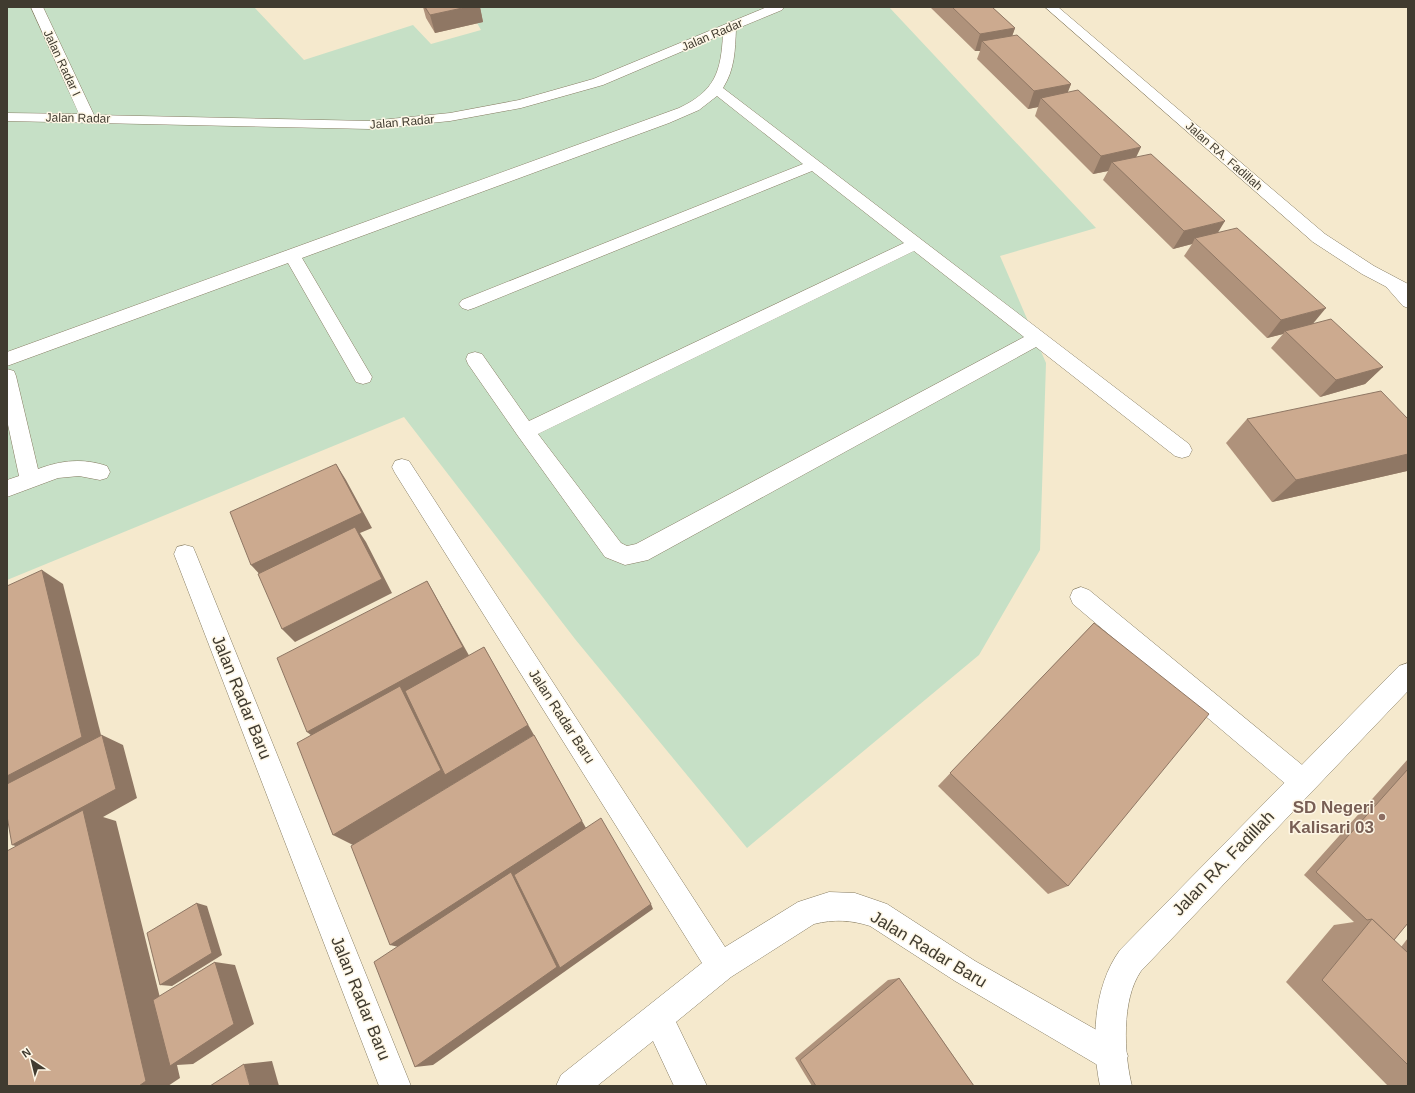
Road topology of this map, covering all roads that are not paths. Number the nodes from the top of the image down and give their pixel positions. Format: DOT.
graph roads {
  1 [pos="37,7"];
  2 [pos="778,7"];
  3 [pos="1051,7"];
  4 [pos="730,27"];
  5 [pos="717,90"];
  6 [pos="7,117"];
  7 [pos="88,118"];
  8 [pos="814,165"];
  9 [pos="916,244"];
  10 [pos="292,256"];
  11 [pos="1389,282"];
  12 [pos="1408,291"];
  13 [pos="1408,303"];
  14 [pos="468,304"];
  15 [pos="1037,338"];
  16 [pos="475,358"];
  17 [pos="7,359"];
  18 [pos="7,376"];
  19 [pos="363,377"];
  20 [pos="525,431"];
  21 [pos="1182,450"];
  22 [pos="402,467"];
  23 [pos="100,472"];
  24 [pos="30,479"];
  25 [pos="7,489"];
  26 [pos="185,554"];
  27 [pos="1081,597"];
  28 [pos="1408,674"];
  29 [pos="1303,782"];
  30 [pos="721,967"];
  31 [pos="657,1017"];
  32 [pos="1112,1056"];
  33 [pos="396,1086"];
  34 [pos="572,1086"];
  35 [pos="691,1086"];
  36 [pos="1116,1086"];
  1 -- 7 [label="street, Jalan Radar I"];
  2 -- 4 [label="street, Jalan Radar"];
  3 -- 11 [label="street, Jalan RA. Fadillah"];
  4 -- 5 [label="street"];
  4 -- 7 [label="street, Jalan Radar"];
  5 -- 8 [label="street"];
  5 -- 10 [label="street"];
  6 -- 7 [label="street, Jalan Radar"];
  8 -- 9 [label="street"];
  8 -- 14 [label="street"];
  9 -- 15 [label="street"];
  9 -- 20 [label="street"];
  10 -- 17 [label="street"];
  10 -- 19 [label="street"];
  11 -- 12 [label="street, Jalan RA. Fadillah"];
  11 -- 13 [label="lane"];
  15 -- 20 [label="street"];
  15 -- 21 [label="street"];
  16 -- 20 [label="street"];
  18 -- 24 [label="street"];
  22 -- 30 [label="street, Jalan Radar Baru"];
  23 -- 24 [label="street"];
  24 -- 25 [label="street"];
  26 -- 33 [label="street, Jalan Radar Baru"];
  27 -- 29 [label="street"];
  28 -- 29 [label="street, Jalan RA. Fadillah"];
  29 -- 32 [label="street, Jalan RA. Fadillah"];
  30 -- 31 [label="street, Jalan Radar Baru"];
  30 -- 32 [label="street, Jalan Radar Baru"];
  31 -- 34 [label="street, Jalan Radar Baru"];
  31 -- 35 [label="street"];
  32 -- 36 [label="street, Jalan RA. Fadillah"];
}
